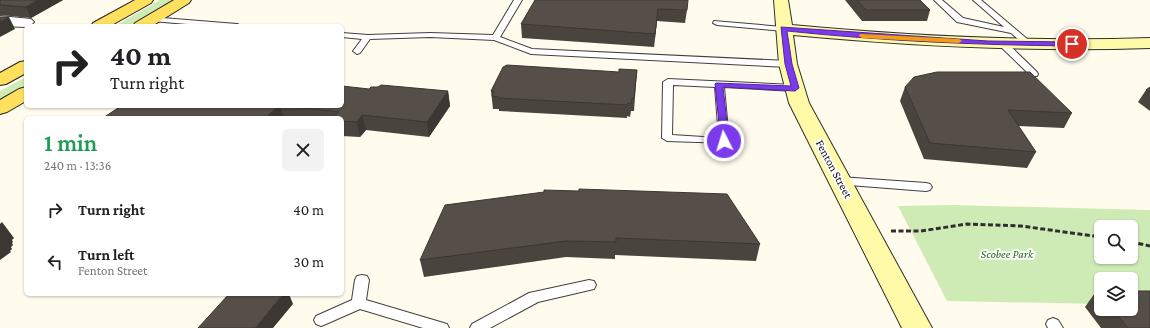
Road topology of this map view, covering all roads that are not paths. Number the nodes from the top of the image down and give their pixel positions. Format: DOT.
graph roads {
  1 [pos="146,0"];
  2 [pos="184,0"];
  3 [pos="518,0"];
  4 [pos="781,0"];
  5 [pos="938,0"];
  6 [pos="977,0"];
  7 [pos="0,21"];
  8 [pos="26,22"];
  9 [pos="147,22"];
  10 [pos="717,23"];
  11 [pos="103,24"];
  12 [pos="192,24"];
  13 [pos="783,29"];
  14 [pos="1014,31"];
  15 [pos="344,35"];
  16 [pos="368,37"];
  17 [pos="495,38"];
  18 [pos="1150,43"];
  19 [pos="1003,44"];
  20 [pos="1029,44"];
  21 [pos="357,51"];
  22 [pos="788,64"];
  23 [pos="24,67"];
  24 [pos="1034,74"];
  25 [pos="0,80"];
  26 [pos="719,84"];
  27 [pos="795,88"];
  28 [pos="24,94"];
  29 [pos="0,108"];
  30 [pos="840,181"];
  31 [pos="926,187"];
  32 [pos="362,280"];
  33 [pos="589,285"];
  34 [pos="359,303"];
  35 [pos="321,320"];
  36 [pos="442,328"];
  37 [pos="477,328"];
  38 [pos="916,328"];
  1 -- 11 [label="main road"];
  2 -- 9 [label="main road"];
  3 -- 17 [label="lane"];
  4 -- 13 [label="street, Fenton Street"];
  5 -- 14 [label="lane"];
  6 -- 14 [label="lane"];
  7 -- 8 [label="street"];
  9 -- 12 [label="lane"];
  10 -- 13 [label="lane"];
  13 -- 19 [label="street"];
  13 -- 22 [label="street, Fenton Street"];
  14 -- 20 [label="lane"];
  15 -- 16 [label="lane"];
  16 -- 17 [label="lane"];
  16 -- 21 [label="lane"];
  17 -- 22 [label="lane"];
  18 -- 20 [label="street"];
  19 -- 20 [label="street"];
  19 -- 24 [label="lane"];
  22 -- 27 [label="street, Fenton Street"];
  23 -- 25 [label="main road"];
  26 -- 26 [label="lane"];
  26 -- 27 [label="lane"];
  27 -- 30 [label="street, Fenton Street"];
  28 -- 29 [label="main road"];
  30 -- 31 [label="lane"];
  30 -- 38 [label="street, Fenton Street"];
  32 -- 34 [label="lane"];
  33 -- 37 [label="lane"];
  34 -- 35 [label="lane"];
  34 -- 36 [label="lane"];
}
